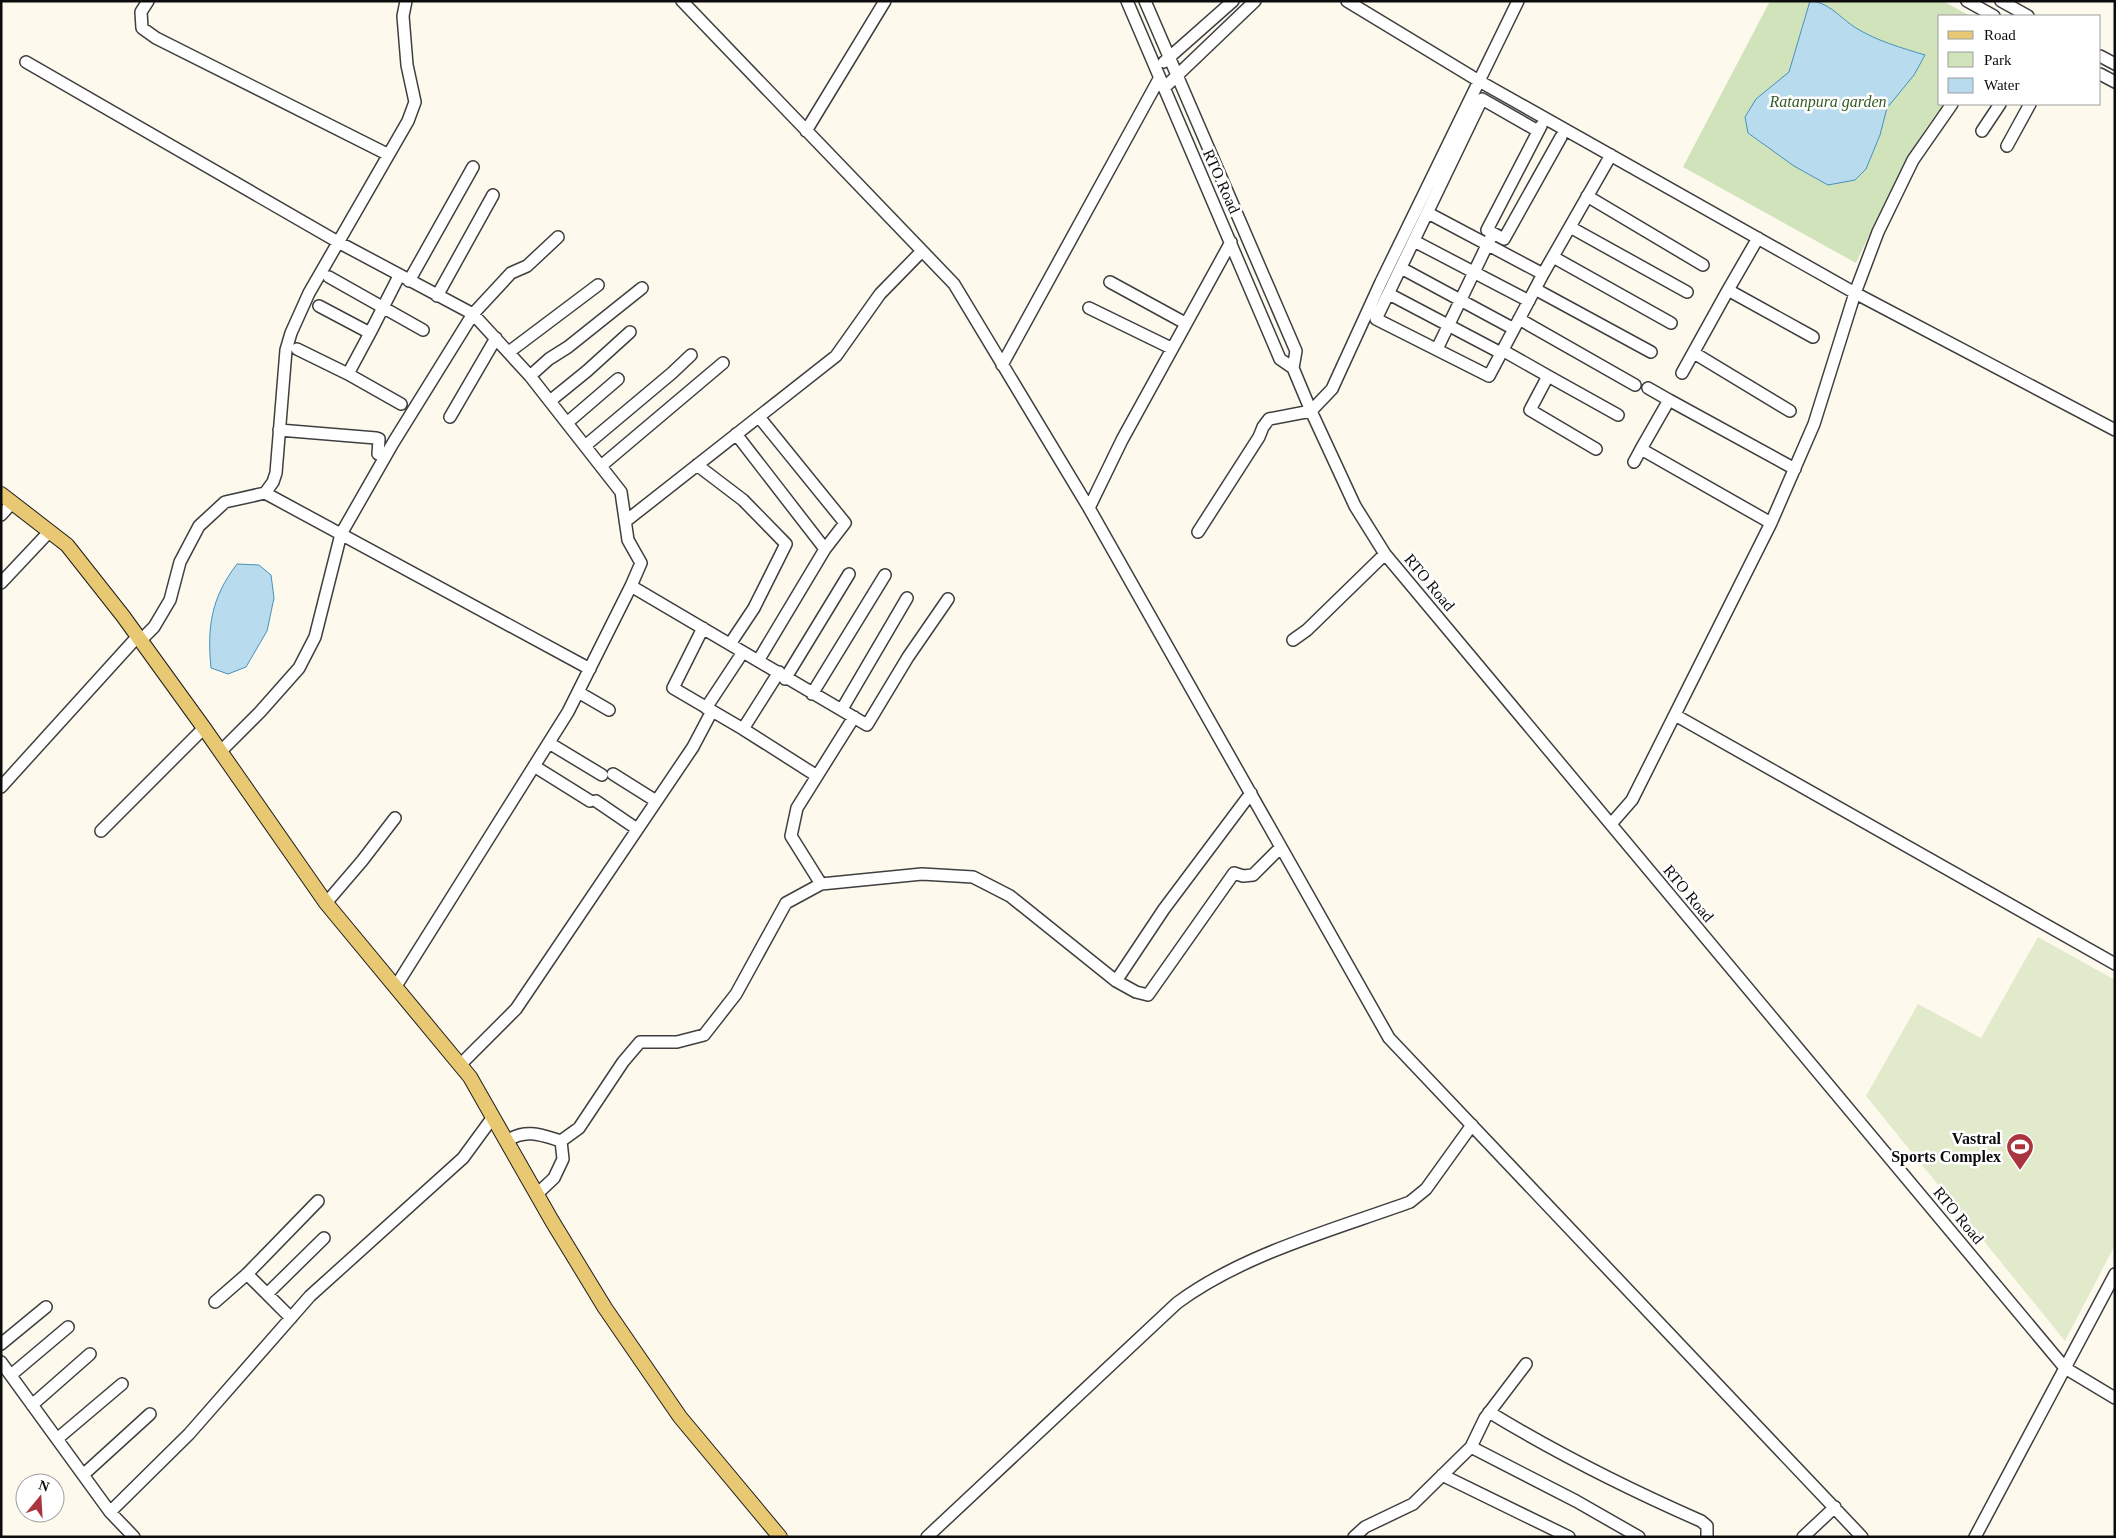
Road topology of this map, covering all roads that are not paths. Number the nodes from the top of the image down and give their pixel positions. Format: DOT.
graph roads {
  1 [pos="148,1"];
  2 [pos="406,1"];
  3 [pos="682,1"];
  4 [pos="885,1"];
  5 [pos="1127,1"];
  6 [pos="1145,1"];
  7 [pos="1233,1"];
  8 [pos="1256,1"];
  9 [pos="1347,1"];
  10 [pos="1518,1"];
  11 [pos="1967,1"];
  12 [pos="2001,1"];
  13 [pos="2021,11"];
  14 [pos="1992,15"];
  15 [pos="2101,57"];
  16 [pos="1169,58"];
  17 [pos="26,62"];
  18 [pos="2115,64"];
  19 [pos="1176,75"];
  20 [pos="2101,75"];
  21 [pos="1160,79"];
  22 [pos="1480,81"];
  23 [pos="2115,82"];
  24 [pos="1951,105"];
  25 [pos="1999,105"];
  26 [pos="2029,105"];
  27 [pos="1545,118"];
  28 [pos="806,131"];
  29 [pos="1538,131"];
  30 [pos="1982,131"];
  31 [pos="1562,137"];
  32 [pos="2007,146"];
  33 [pos="387,154"];
  34 [pos="1611,155"];
  35 [pos="1215,165"];
  36 [pos="473,167"];
  37 [pos="1200,170"];
  38 [pos="493,195"];
  39 [pos="1587,196"];
  40 [pos="1428,213"];
  41 [pos="1570,227"];
  42 [pos="1493,233"];
  43 [pos="558,238"];
  44 [pos="1758,238"];
  45 [pos="1414,241"];
  46 [pos="338,242"];
  47 [pos="1231,242"];
  48 [pos="1488,245"];
  49 [pos="922,252"];
  50 [pos="1552,257"];
  51 [pos="1703,265"];
  52 [pos="1401,268"];
  53 [pos="1474,273"];
  54 [pos="1543,274"];
  55 [pos="329,277"];
  56 [pos="404,278"];
  57 [pos="1110,282"];
  58 [pos="598,285"];
  59 [pos="642,288"];
  60 [pos="1535,289"];
  61 [pos="1728,290"];
  62 [pos="1687,292"];
  63 [pos="1855,293"];
  64 [pos="1389,294"];
  65 [pos="437,296"];
  66 [pos="1461,300"];
  67 [pos="1529,301"];
  68 [pos="319,306"];
  69 [pos="383,307"];
  70 [pos="1089,308"];
  71 [pos="473,314"];
  72 [pos="1185,323"];
  73 [pos="1516,324"];
  74 [pos="1670,324"];
  75 [pos="1449,325"];
  76 [pos="423,330"];
  77 [pos="630,332"];
  78 [pos="370,333"];
  79 [pos="1813,337"];
  80 [pos="496,338"];
  81 [pos="1171,348"];
  82 [pos="297,349"];
  83 [pos="1437,349"];
  84 [pos="1502,351"];
  85 [pos="509,352"];
  86 [pos="1651,352"];
  87 [pos="1694,353"];
  88 [pos="691,355"];
  89 [pos="723,363"];
  90 [pos="1002,365"];
  91 [pos="1293,368"];
  92 [pos="1682,373"];
  93 [pos="348,374"];
  94 [pos="530,376"];
  95 [pos="1548,376"];
  96 [pos="618,379"];
  97 [pos="1635,385"];
  98 [pos="1648,388"];
  99 [pos="1669,400"];
  100 [pos="550,401"];
  101 [pos="401,404"];
  102 [pos="1311,411"];
  103 [pos="1790,411"];
  104 [pos="1618,415"];
  105 [pos="450,417"];
  106 [pos="758,417"];
  107 [pos="568,422"];
  108 [pos="279,430"];
  109 [pos="2115,430"];
  110 [pos="736,434"];
  111 [pos="585,446"];
  112 [pos="1596,449"];
  113 [pos="1641,449"];
  114 [pos="378,454"];
  115 [pos="1634,462"];
  116 [pos="698,465"];
  117 [pos="601,466"];
  118 [pos="1795,469"];
  119 [pos="265,493"];
  120 [pos="1,494"];
  121 [pos="12,503"];
  122 [pos="1088,508"];
  123 [pos="1,515"];
  124 [pos="626,521"];
  125 [pos="1771,523"];
  126 [pos="49,532"];
  127 [pos="1198,532"];
  128 [pos="341,534"];
  129 [pos="825,549"];
  130 [pos="1385,554"];
  131 [pos="849,574"];
  132 [pos="885,575"];
  133 [pos="1,583"];
  134 [pos="631,586"];
  135 [pos="907,598"];
  136 [pos="948,599"];
  137 [pos="703,628"];
  138 [pos="139,638"];
  139 [pos="1293,640"];
  140 [pos="730,644"];
  141 [pos="743,652"];
  142 [pos="758,661"];
  143 [pos="590,669"];
  144 [pos="782,676"];
  145 [pos="578,692"];
  146 [pos="812,694"];
  147 [pos="709,709"];
  148 [pos="842,709"];
  149 [pos="609,710"];
  150 [pos="1675,715"];
  151 [pos="854,717"];
  152 [pos="204,728"];
  153 [pos="742,729"];
  154 [pos="549,743"];
  155 [pos="220,752"];
  156 [pos="534,766"];
  157 [pos="817,776"];
  158 [pos="1,787"];
  159 [pos="1251,793"];
  160 [pos="656,801"];
  161 [pos="395,818"];
  162 [pos="1611,824"];
  163 [pos="637,829"];
  164 [pos="101,831"];
  165 [pos="1281,847"];
  166 [pos="821,884"];
  167 [pos="326,903"];
  168 [pos="2115,964"];
  169 [pos="1116,981"];
  170 [pos="396,986"];
  171 [pos="460,1065"];
  172 [pos="494,1117"];
  173 [pos="1472,1125"];
  174 [pos="507,1141"];
  175 [pos="561,1141"];
  176 [pos="537,1194"];
  177 [pos="318,1201"];
  178 [pos="324,1238"];
  179 [pos="247,1274"];
  180 [pos="2115,1274"];
  181 [pos="267,1294"];
  182 [pos="215,1302"];
  183 [pos="46,1307"];
  184 [pos="291,1318"];
  185 [pos="68,1327"];
  186 [pos="1,1344"];
  187 [pos="90,1354"];
  188 [pos="1,1362"];
  189 [pos="1526,1364"];
  190 [pos="2066,1368"];
  191 [pos="11,1375"];
  192 [pos="122,1384"];
  193 [pos="2115,1398"];
  194 [pos="32,1405"];
  195 [pos="1489,1412"];
  196 [pos="150,1414"];
  197 [pos="57,1439"];
  198 [pos="1471,1447"];
  199 [pos="83,1475"];
  200 [pos="1442,1475"];
  201 [pos="1835,1507"];
  202 [pos="110,1512"];
  203 [pos="134,1537"];
  204 [pos="780,1537"];
  205 [pos="927,1537"];
  206 [pos="1354,1537"];
  207 [pos="1569,1537"];
  208 [pos="1639,1537"];
  209 [pos="1708,1537"];
  210 [pos="1803,1537"];
  211 [pos="1862,1537"];
  212 [pos="1975,1537"];
  1 -- 33 [label="street"];
  2 -- 33 [label="street"];
  3 -- 28 [label="street"];
  4 -- 28 [label="street"];
  5 -- 21 [label="street, RTO Road"];
  6 -- 16 [label="street, RTO Road"];
  7 -- 16 [label="street"];
  8 -- 19 [label="street"];
  9 -- 22 [label="street"];
  10 -- 22 [label="street"];
  11 -- 14 [label="street"];
  12 -- 13 [label="street"];
  15 -- 18 [label="street"];
  16 -- 19 [label="street, RTO Road"];
  16 -- 21 [label="street"];
  17 -- 46 [label="street"];
  19 -- 21 [label="street"];
  19 -- 35 [label="street, RTO Road"];
  20 -- 23 [label="street"];
  21 -- 37 [label="street, RTO Road"];
  21 -- 90 [label="street"];
  22 -- 27 [label="street"];
  22 -- 102 [label="street"];
  24 -- 63 [label="street"];
  25 -- 30 [label="street"];
  26 -- 32 [label="street"];
  27 -- 29 [label="street"];
  27 -- 34 [label="street"];
  28 -- 49 [label="street"];
  29 -- 40 [label="street"];
  29 -- 42 [label="street"];
  31 -- 42 [label="street"];
  33 -- 46 [label="street"];
  34 -- 39 [label="street"];
  34 -- 44 [label="street"];
  35 -- 37 [label="street"];
  35 -- 91 [label="street, RTO Road"];
  36 -- 56 [label="street"];
  37 -- 47 [label="street, RTO Road"];
  38 -- 65 [label="street"];
  39 -- 41 [label="street"];
  39 -- 51 [label="street"];
  40 -- 45 [label="street"];
  40 -- 48 [label="street"];
  41 -- 50 [label="street"];
  41 -- 62 [label="street"];
  42 -- 48 [label="street"];
  43 -- 71 [label="street"];
  44 -- 61 [label="street"];
  44 -- 63 [label="street"];
  45 -- 52 [label="street"];
  45 -- 53 [label="street"];
  46 -- 56 [label="street"];
  46 -- 108 [label="street"];
  47 -- 72 [label="street"];
  47 -- 91 [label="street, RTO Road"];
  48 -- 53 [label="street"];
  48 -- 54 [label="street"];
  49 -- 90 [label="street"];
  49 -- 106 [label="street"];
  50 -- 54 [label="street"];
  50 -- 74 [label="street"];
  52 -- 64 [label="street"];
  52 -- 66 [label="street"];
  53 -- 66 [label="street"];
  53 -- 67 [label="street"];
  54 -- 60 [label="street"];
  55 -- 69 [label="street"];
  56 -- 65 [label="street"];
  56 -- 69 [label="street"];
  57 -- 72 [label="street"];
  58 -- 85 [label="street"];
  59 -- 94 [label="street"];
  60 -- 67 [label="street"];
  60 -- 86 [label="street"];
  61 -- 79 [label="street"];
  61 -- 87 [label="street"];
  63 -- 109 [label="street"];
  63 -- 118 [label="street"];
  64 -- 75 [label="street"];
  64 -- 83 [label="street"];
  65 -- 71 [label="street"];
  66 -- 73 [label="street"];
  66 -- 75 [label="street"];
  67 -- 73 [label="street"];
  68 -- 78 [label="street"];
  69 -- 76 [label="street"];
  69 -- 78 [label="street"];
  70 -- 81 [label="street"];
  71 -- 80 [label="street"];
  71 -- 128 [label="street"];
  72 -- 81 [label="street"];
  73 -- 84 [label="street"];
  73 -- 97 [label="street"];
  75 -- 83 [label="street"];
  75 -- 84 [label="street"];
  77 -- 100 [label="street"];
  78 -- 93 [label="street"];
  80 -- 85 [label="street"];
  80 -- 105 [label="street"];
  81 -- 122 [label="street"];
  82 -- 93 [label="street"];
  83 -- 84 [label="street"];
  84 -- 95 [label="street"];
  85 -- 94 [label="street"];
  87 -- 92 [label="street"];
  87 -- 103 [label="street"];
  88 -- 111 [label="street"];
  89 -- 117 [label="street"];
  90 -- 122 [label="street"];
  91 -- 102 [label="street, RTO Road"];
  93 -- 101 [label="street"];
  94 -- 100 [label="street"];
  95 -- 104 [label="street"];
  95 -- 112 [label="street"];
  96 -- 107 [label="street"];
  98 -- 99 [label="street"];
  99 -- 113 [label="street"];
  99 -- 118 [label="street"];
  100 -- 107 [label="street"];
  102 -- 127 [label="street"];
  102 -- 130 [label="street, RTO Road"];
  106 -- 110 [label="street"];
  106 -- 129 [label="street"];
  107 -- 111 [label="street"];
  108 -- 114 [label="street"];
  108 -- 119 [label="street"];
  110 -- 116 [label="street"];
  110 -- 129 [label="street"];
  111 -- 117 [label="street"];
  113 -- 115 [label="street"];
  113 -- 125 [label="street"];
  116 -- 124 [label="street"];
  116 -- 140 [label="street"];
  117 -- 124 [label="street"];
  118 -- 125 [label="street"];
  119 -- 128 [label="street"];
  119 -- 138 [label="street"];
  120 -- 121 [label="main road"];
  121 -- 123 [label="street"];
  121 -- 126 [label="main road"];
  122 -- 159 [label="street"];
  124 -- 134 [label="street"];
  125 -- 150 [label="street"];
  126 -- 133 [label="street"];
  126 -- 138 [label="main road"];
  128 -- 143 [label="street"];
  128 -- 155 [label="street"];
  129 -- 142 [label="street"];
  130 -- 139 [label="street"];
  130 -- 162 [label="street, RTO Road"];
  131 -- 144 [label="street"];
  132 -- 146 [label="street"];
  134 -- 137 [label="street"];
  134 -- 143 [label="street"];
  135 -- 148 [label="street"];
  136 -- 151 [label="street"];
  137 -- 140 [label="street"];
  137 -- 147 [label="street"];
  138 -- 152 [label="main road"];
  138 -- 158 [label="street"];
  140 -- 141 [label="street"];
  141 -- 142 [label="street"];
  141 -- 147 [label="street"];
  142 -- 144 [label="street"];
  143 -- 145 [label="street"];
  144 -- 146 [label="street"];
  144 -- 153 [label="street"];
  145 -- 149 [label="street"];
  145 -- 154 [label="street"];
  146 -- 148 [label="street"];
  147 -- 153 [label="street"];
  147 -- 160 [label="street"];
  148 -- 151 [label="street"];
  150 -- 162 [label="street"];
  150 -- 168 [label="street"];
  151 -- 157 [label="street"];
  152 -- 155 [label="main road"];
  152 -- 164 [label="street"];
  153 -- 157 [label="street"];
  154 -- 156 [label="street"];
  154 -- 160 [label="street"];
  155 -- 167 [label="main road"];
  156 -- 163 [label="street"];
  156 -- 170 [label="street"];
  157 -- 166 [label="street"];
  159 -- 165 [label="street"];
  159 -- 169 [label="street"];
  160 -- 163 [label="street"];
  161 -- 167 [label="street"];
  162 -- 190 [label="street, RTO Road"];
  163 -- 171 [label="street"];
  165 -- 169 [label="street"];
  165 -- 173 [label="street"];
  166 -- 169 [label="street"];
  166 -- 175 [label="street"];
  167 -- 170 [label="main road"];
  170 -- 171 [label="main road"];
  171 -- 172 [label="main road"];
  172 -- 174 [label="main road"];
  172 -- 184 [label="street"];
  173 -- 201 [label="street"];
  173 -- 205 [label="street"];
  174 -- 175 [label="street"];
  174 -- 176 [label="main road"];
  175 -- 176 [label="street"];
  176 -- 204 [label="main road"];
  177 -- 179 [label="street"];
  178 -- 181 [label="street"];
  179 -- 181 [label="street"];
  179 -- 182 [label="street"];
  180 -- 190 [label="street"];
  181 -- 184 [label="street"];
  183 -- 186 [label="street"];
  184 -- 202 [label="street"];
  185 -- 191 [label="street"];
  187 -- 194 [label="street"];
  188 -- 191 [label="street"];
  189 -- 195 [label="street"];
  190 -- 193 [label="street, RTO Road"];
  190 -- 212 [label="street"];
  191 -- 194 [label="street"];
  192 -- 197 [label="street"];
  194 -- 197 [label="street"];
  195 -- 198 [label="street"];
  195 -- 209 [label="street"];
  196 -- 199 [label="street"];
  197 -- 199 [label="street"];
  198 -- 200 [label="street"];
  198 -- 208 [label="street"];
  199 -- 202 [label="street"];
  200 -- 206 [label="street"];
  200 -- 207 [label="street"];
  201 -- 210 [label="street"];
  201 -- 211 [label="street"];
  202 -- 203 [label="street"];
}
